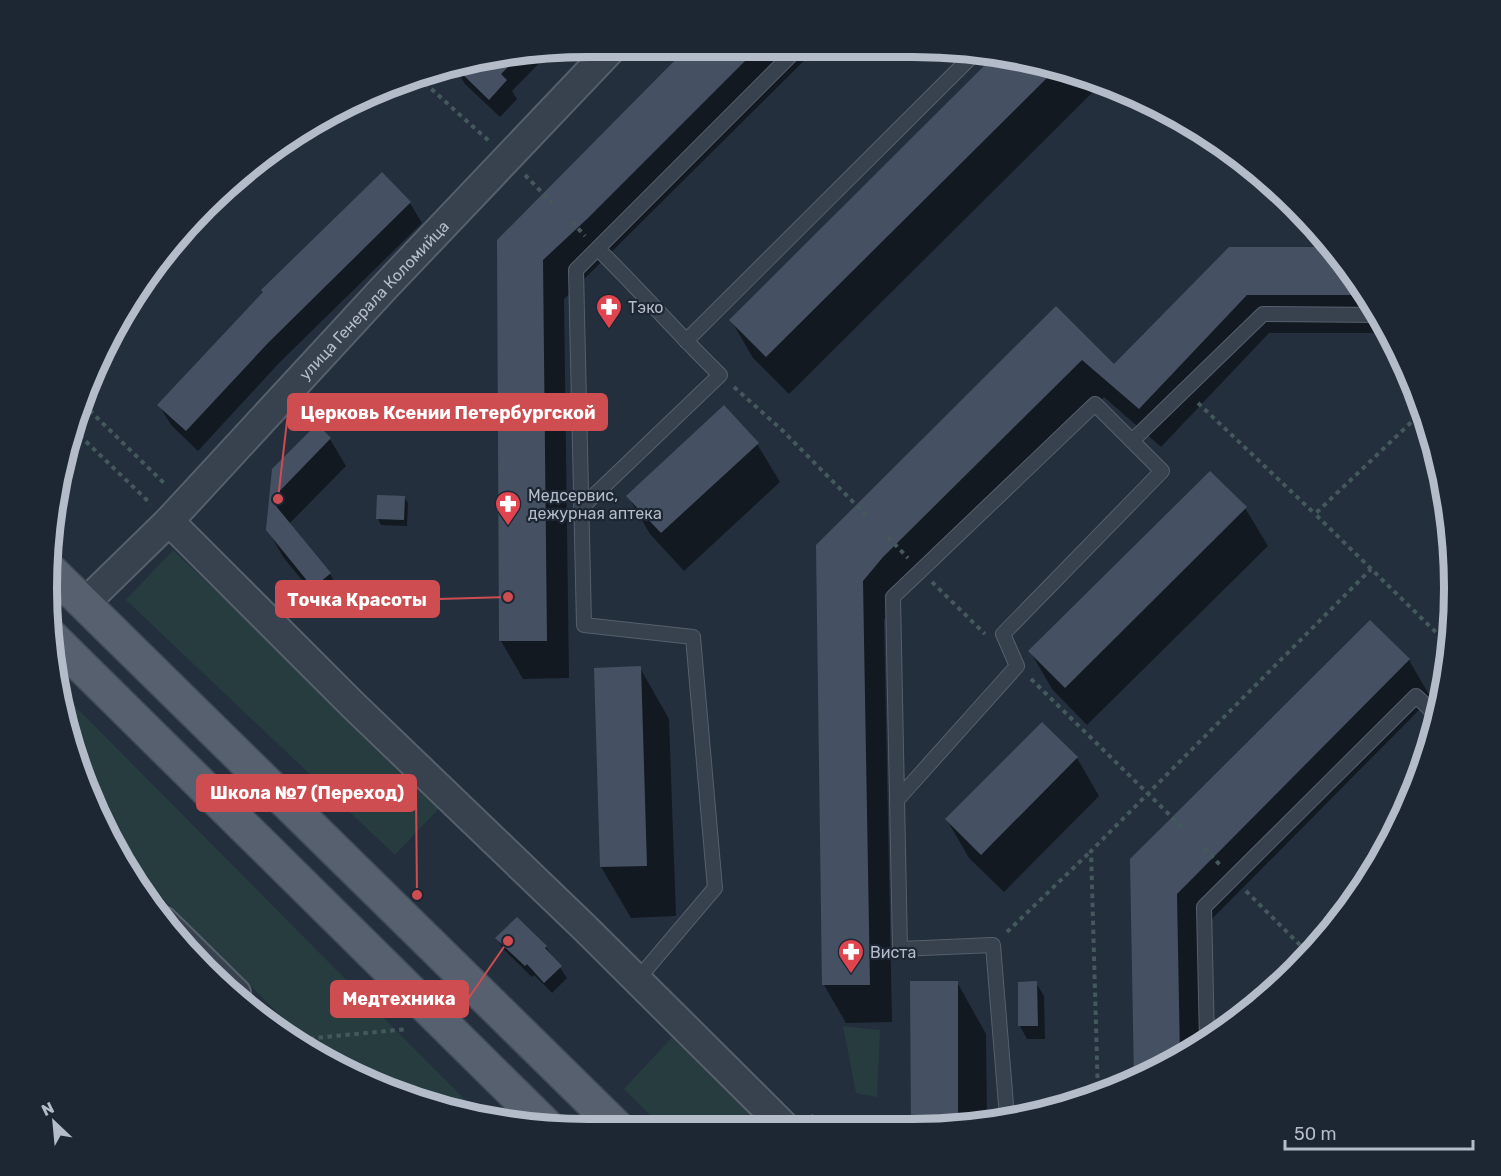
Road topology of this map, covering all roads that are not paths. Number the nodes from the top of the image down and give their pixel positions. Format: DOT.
graph roads {
  1 [pos="604,57"];
  2 [pos="789,57"];
  3 [pos="968,60"];
  4 [pos="598,249"];
  5 [pos="1368,315"];
  6 [pos="686,341"];
  7 [pos="1132,441"];
  8 [pos="581,508"];
  9 [pos="169,521"];
  10 [pos="57,577"];
  11 [pos="84,604"];
  12 [pos="61,646"];
  13 [pos="1430,709"];
  14 [pos="897,800"];
  15 [pos="637,980"];
  16 [pos="1207,1031"];
  17 [pos="1006,1111"];
  18 [pos="537,1116"];
  19 [pos="609,1119"];
  20 [pos="777,1119"];
  1 -- 9 [label="street, улица Генерала Коломийца"];
  2 -- 4 [label="lane"];
  3 -- 6 [label="lane"];
  4 -- 6 [label="lane"];
  4 -- 8 [label="lane"];
  5 -- 7 [label="lane"];
  6 -- 8 [label="lane"];
  7 -- 14 [label="lane"];
  7 -- 14 [label="lane"];
  8 -- 15 [label="lane"];
  9 -- 11 [label="street, улица Генерала Коломийца"];
  9 -- 15 [label="street"];
  10 -- 11 [label="main road"];
  11 -- 19 [label="main road"];
  12 -- 18 [label="main road"];
  13 -- 16 [label="lane"];
  14 -- 17 [label="lane"];
  15 -- 20 [label="street"];
}
